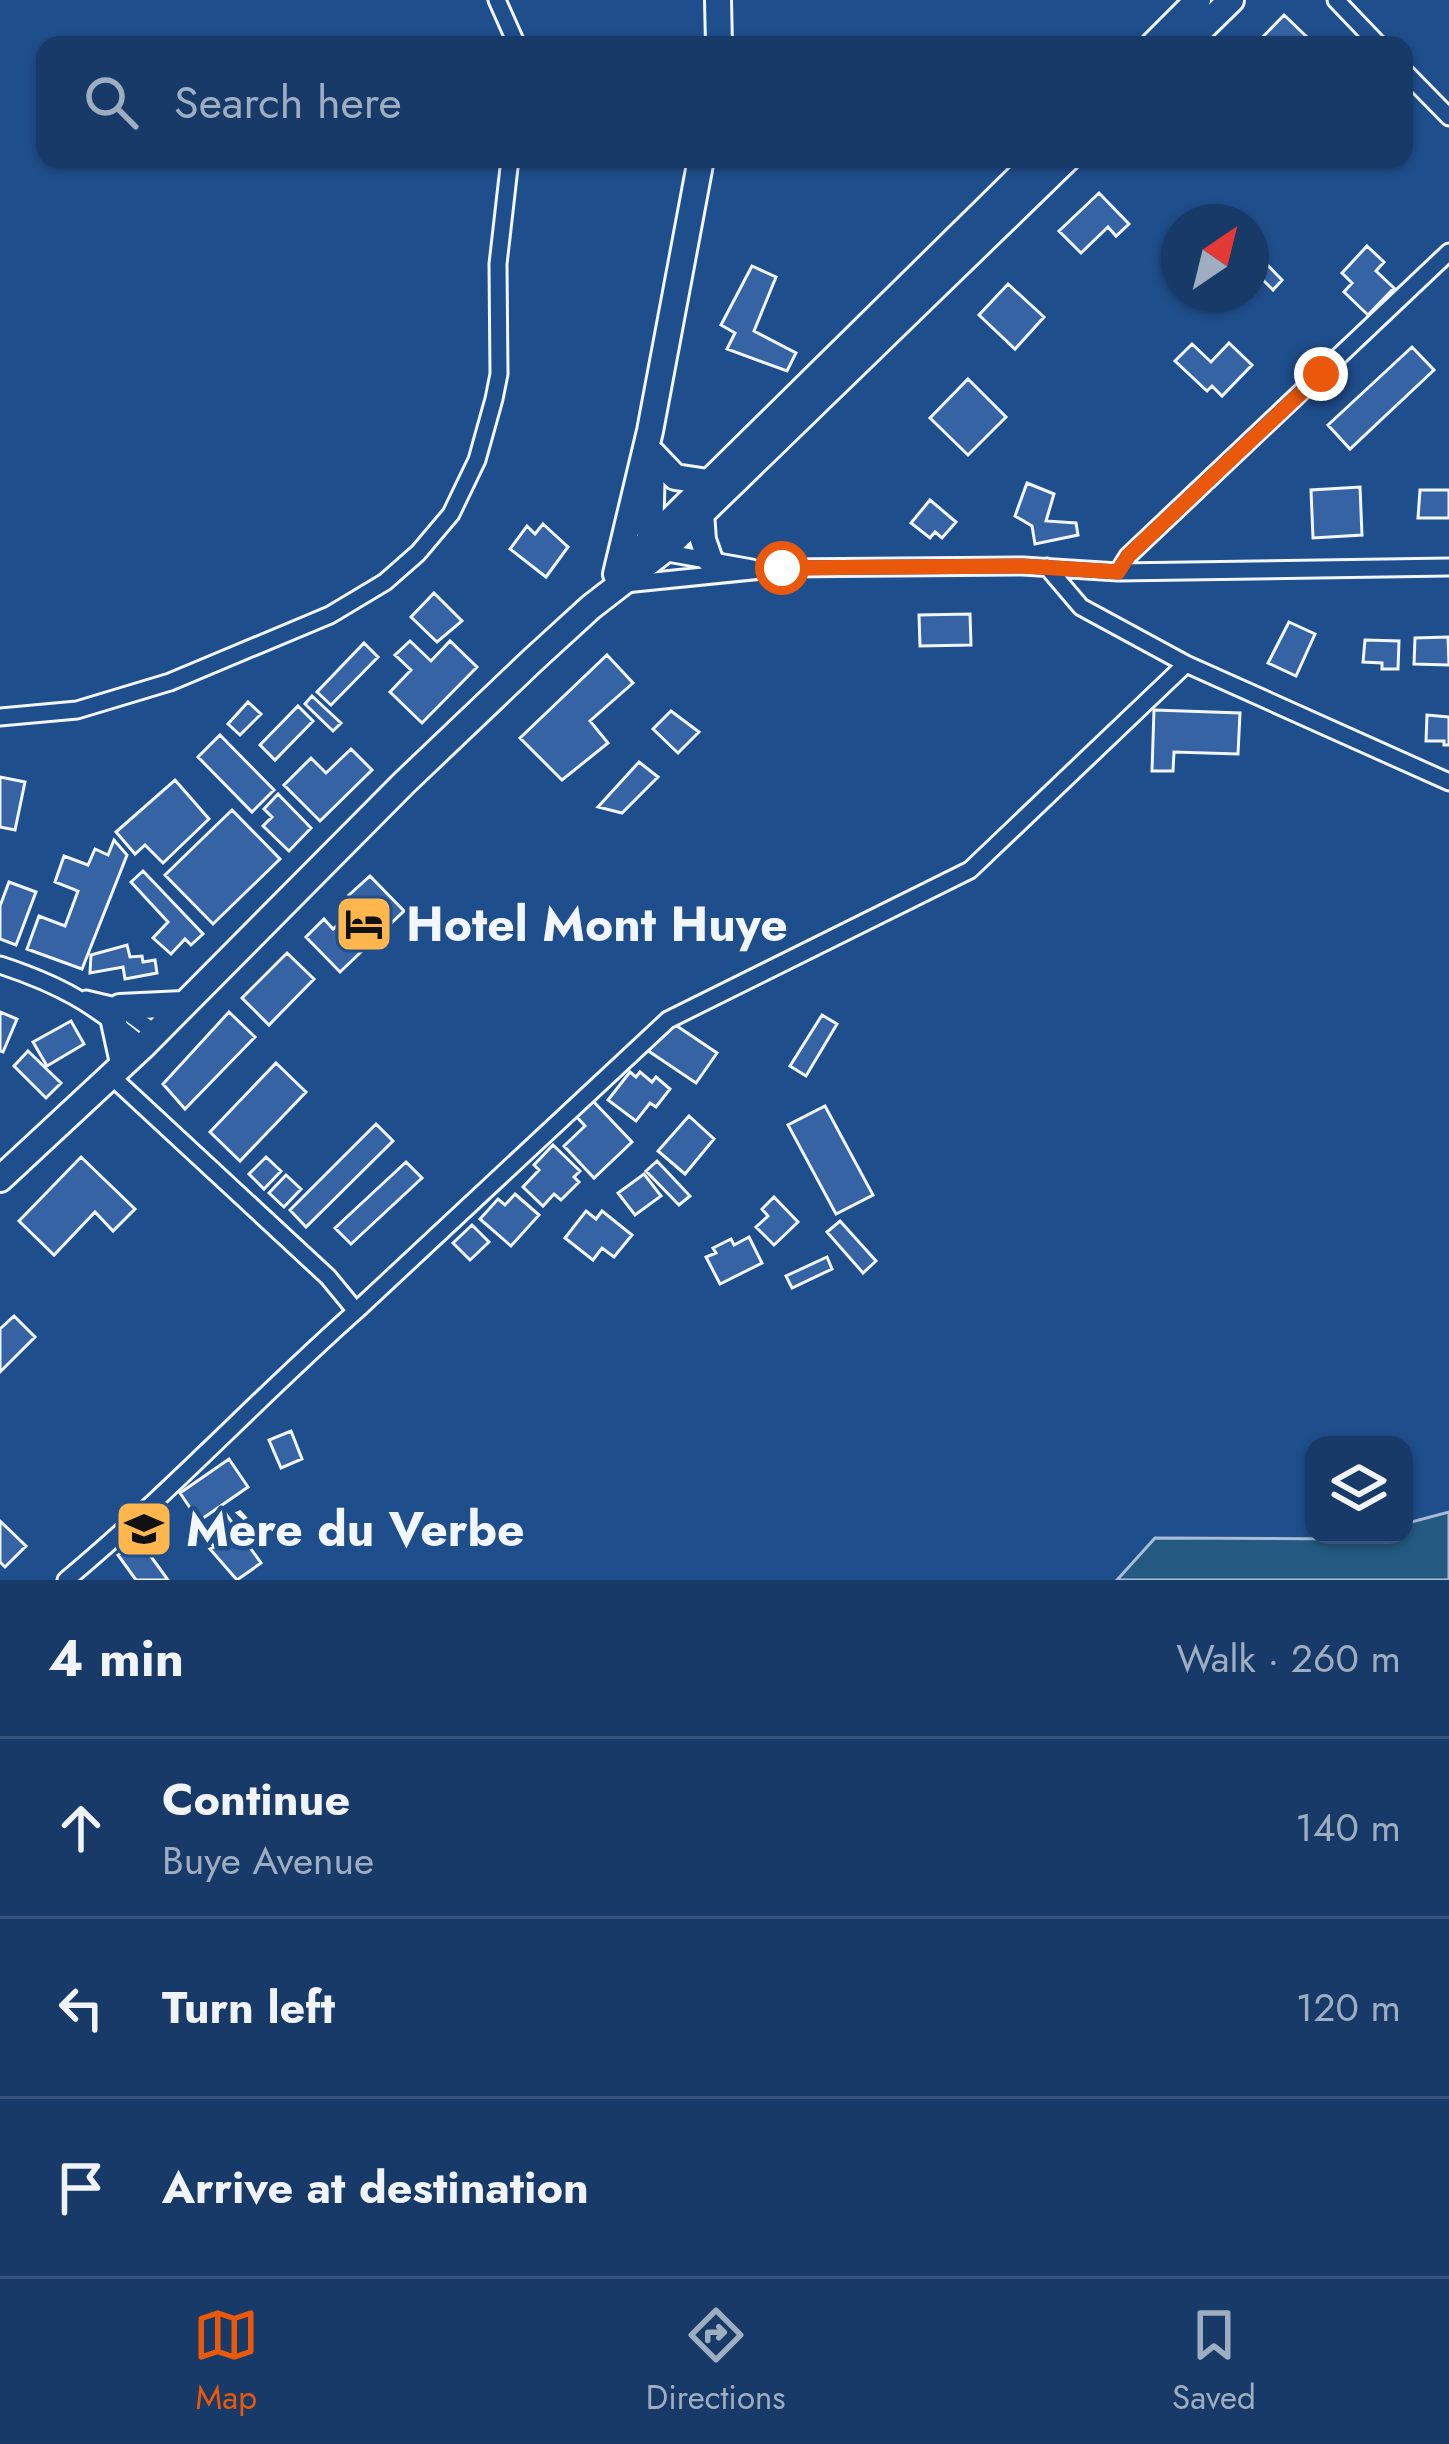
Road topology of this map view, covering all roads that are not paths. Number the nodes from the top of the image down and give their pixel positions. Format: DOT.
graph roads {
  1 [pos="497,0"];
  2 [pos="718,0"];
  3 [pos="1198,0"];
  4 [pos="1232,0"];
  5 [pos="1336,0"];
  6 [pos="513,36"];
  7 [pos="718,36"];
  8 [pos="1162,36"];
  9 [pos="1194,36"];
  10 [pos="1370,36"];
  11 [pos="1413,80"];
  12 [pos="1449,117"];
  13 [pos="509,168"];
  14 [pos="699,168"];
  15 [pos="1028,168"];
  16 [pos="1057,168"];
  17 [pos="1449,252"];
  18 [pos="780,425"];
  19 [pos="651,442"];
  20 [pos="709,482"];
  21 [pos="701,513"];
  22 [pos="656,545"];
  23 [pos="710,560"];
  24 [pos="1047,567"];
  25 [pos="1449,567"];
  26 [pos="755,569"];
  27 [pos="1118,572"];
  28 [pos="620,579"];
  29 [pos="1186,664"];
  30 [pos="0,717"];
  31 [pos="1449,782"];
  32 [pos="0,965"];
  33 [pos="183,1004"];
  34 [pos="117,1015"];
  35 [pos="133,1054"];
  36 [pos="0,1179"];
  37 [pos="356,1311"];
  38 [pos="66,1580"];
  1 -- 6 [label="street"];
  2 -- 7 [label="main road"];
  3 -- 8 [label="main road"];
  4 -- 9 [label="main road"];
  5 -- 10 [label="street"];
  11 -- 12 [label="street"];
  13 -- 30 [label="street"];
  14 -- 19 [label="main road"];
  15 -- 18 [label="main road"];
  16 -- 18 [label="main road"];
  17 -- 27 [label="street"];
  18 -- 20 [label="main road"];
  18 -- 21 [label="main road"];
  19 -- 20 [label="main road"];
  19 -- 22 [label="main road"];
  19 -- 28 [label="main road"];
  20 -- 22 [label="main road"];
  21 -- 22 [label="main road"];
  21 -- 23 [label="main road"];
  22 -- 23 [label="street"];
  22 -- 28 [label="main road"];
  23 -- 26 [label="street"];
  24 -- 26 [label="street"];
  24 -- 27 [label="street"];
  24 -- 29 [label="street"];
  25 -- 27 [label="street"];
  26 -- 28 [label="street"];
  28 -- 33 [label="main road"];
  29 -- 31 [label="street"];
  29 -- 37 [label="street"];
  32 -- 34 [label="street"];
  33 -- 34 [label="main road"];
  33 -- 35 [label="main road"];
  34 -- 35 [label="main road"];
  34 -- 35 [label="street"];
  35 -- 36 [label="main road"];
  35 -- 37 [label="street"];
  37 -- 38 [label="street"];
}
